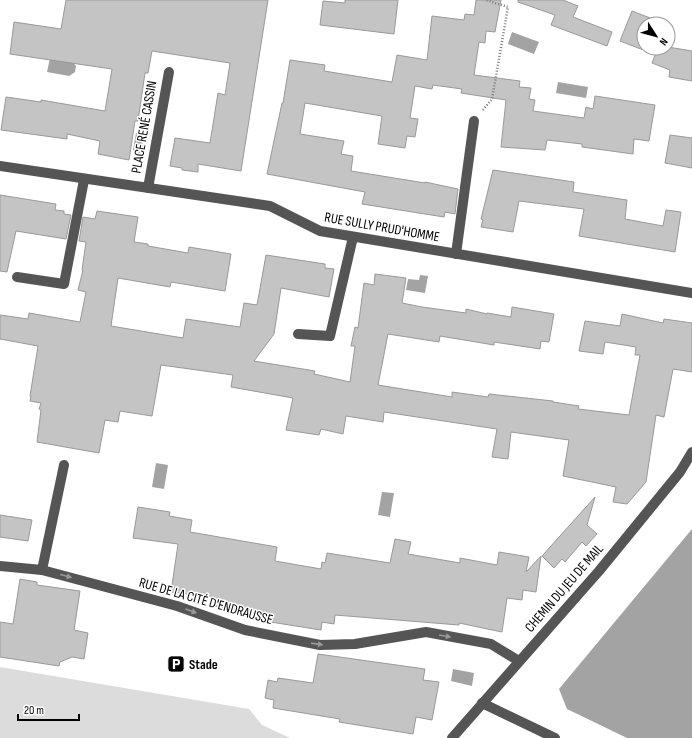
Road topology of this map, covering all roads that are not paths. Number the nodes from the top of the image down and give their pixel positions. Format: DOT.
graph roads {
  1 [pos="169,72"];
  2 [pos="474,121"];
  3 [pos="0,166"];
  4 [pos="84,180"];
  5 [pos="148,188"];
  6 [pos="353,237"];
  7 [pos="456,254"];
  8 [pos="17,277"];
  9 [pos="692,293"];
  10 [pos="298,334"];
  11 [pos="692,452"];
  12 [pos="64,465"];
  13 [pos="0,566"];
  14 [pos="42,570"];
  15 [pos="519,661"];
  16 [pos="482,703"];
  17 [pos="452,738"];
  18 [pos="555,738"];
  1 -- 5 [label="street, PLACE RENÉ CASSIN"];
  2 -- 7 [label="street"];
  3 -- 4 [label="street, RUE SULLY PRUD'HOMME"];
  4 -- 5 [label="street, RUE SULLY PRUD'HOMME"];
  4 -- 8 [label="street"];
  5 -- 6 [label="street, RUE SULLY PRUD'HOMME"];
  6 -- 7 [label="street, RUE SULLY PRUD'HOMME"];
  6 -- 10 [label="street"];
  7 -- 9 [label="street, RUE SULLY PRUD'HOMME"];
  11 -- 15 [label="street, CHEMIN DU JEU DE MAIL"];
  12 -- 14 [label="street"];
  13 -- 14 [label="street, RUE DE LA CITÉ D'ENDRAUSSE"];
  14 -- 15 [label="street, RUE DE LA CITÉ D'ENDRAUSSE, one-way"];
  15 -- 16 [label="street, CHEMIN DU JEU DE MAIL"];
  16 -- 17 [label="street, CHEMIN DU JEU DE MAIL"];
  16 -- 18 [label="street"];
}
